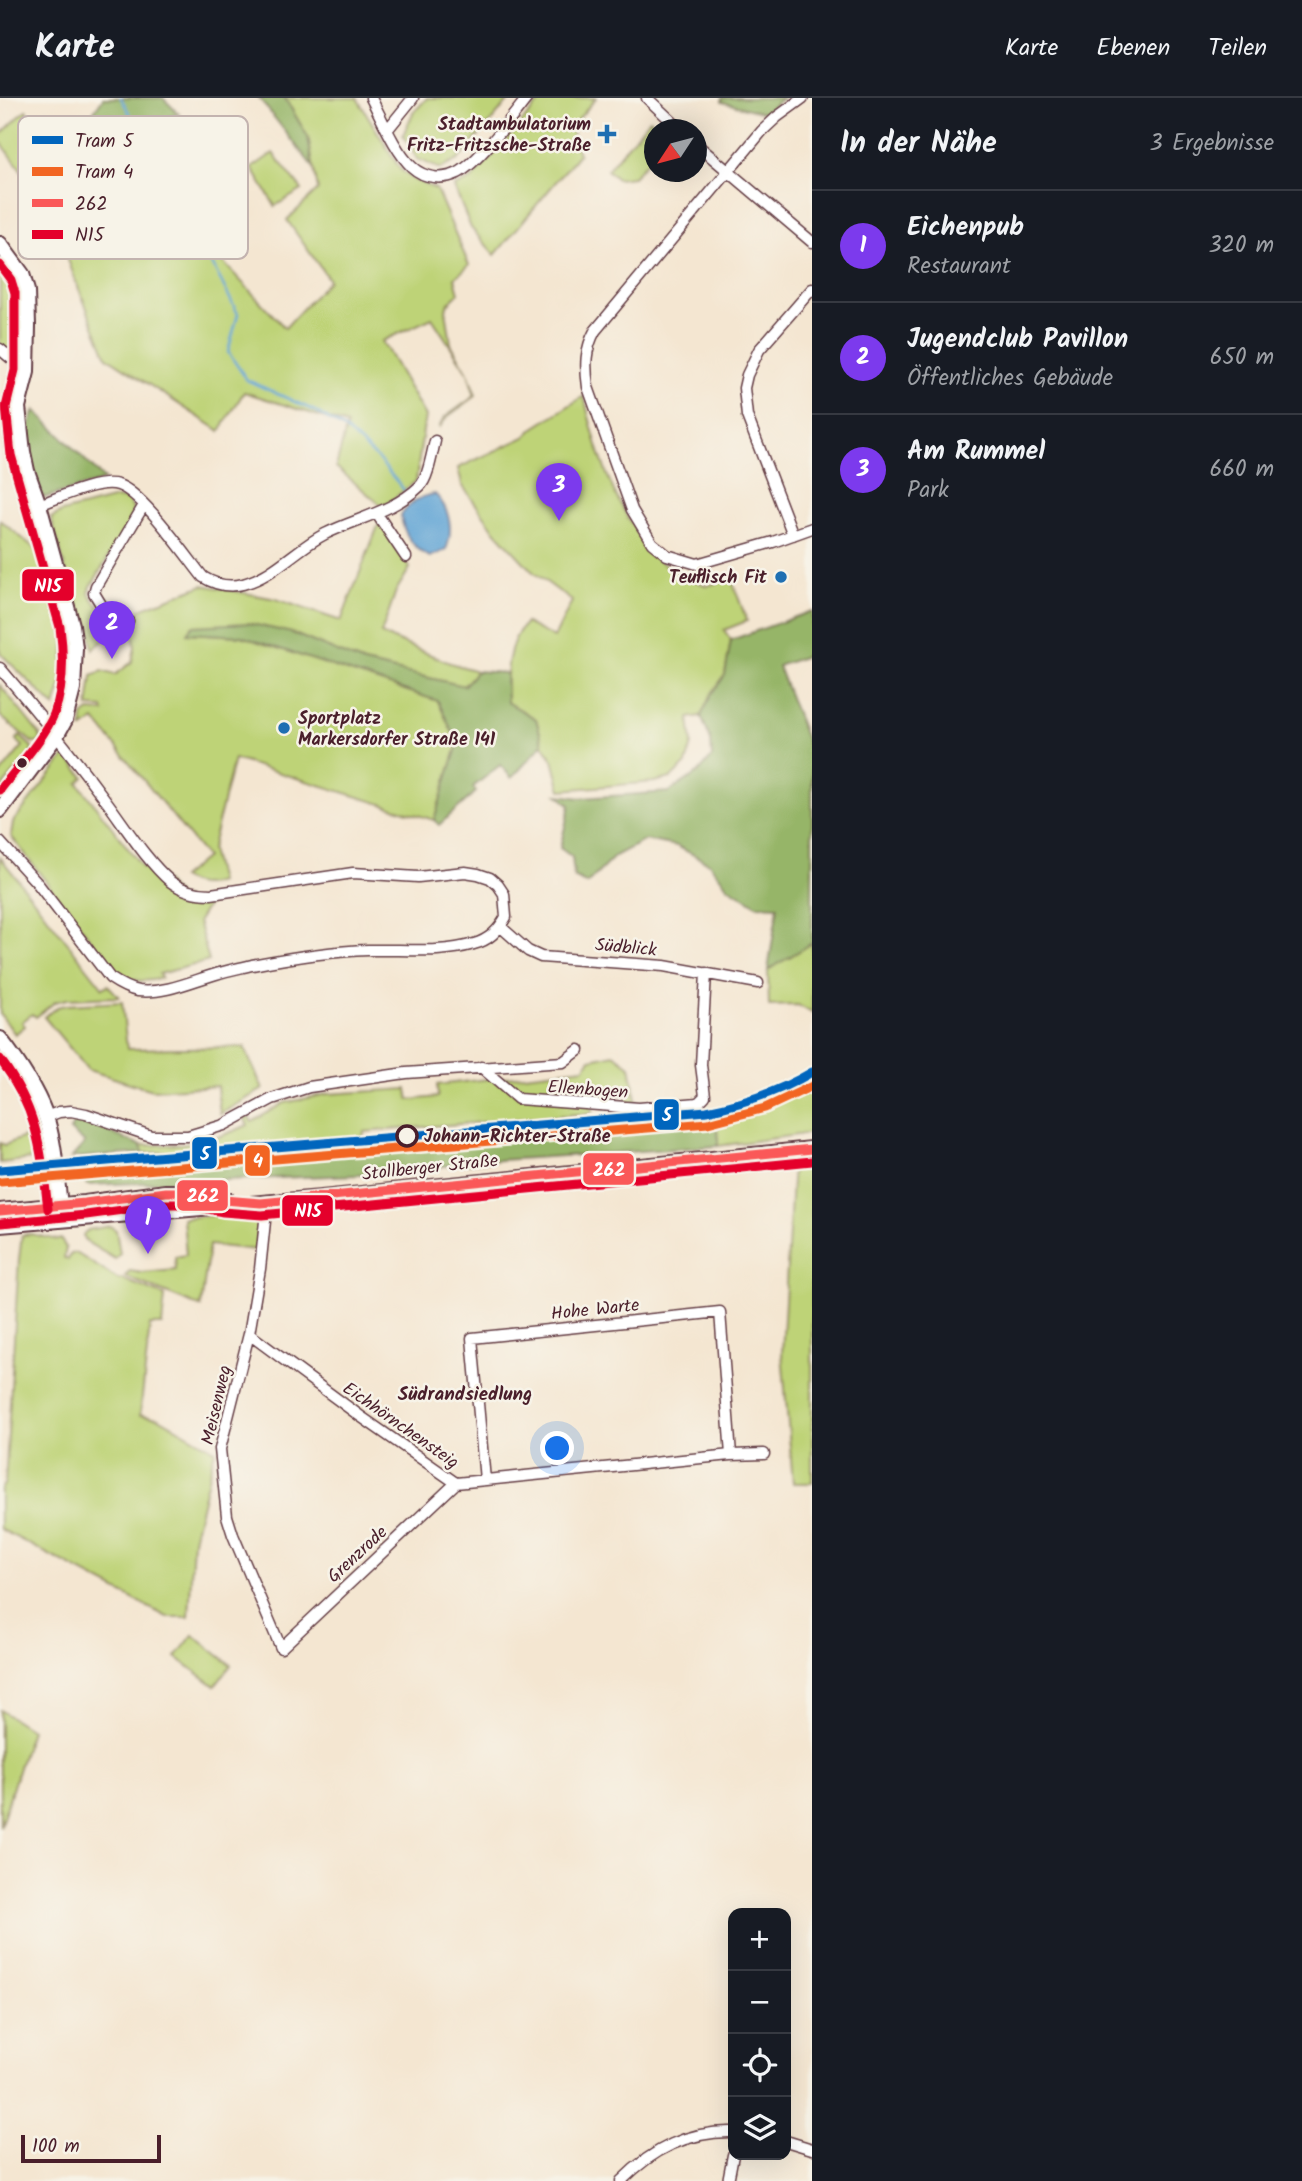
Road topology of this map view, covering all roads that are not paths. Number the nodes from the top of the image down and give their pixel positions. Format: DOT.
graph roads {
  1 [pos="372,98"];
  2 [pos="414,98"];
  3 [pos="527,98"];
  4 [pos="647,98"];
  5 [pos="803,98"];
  6 [pos="669,119"];
  7 [pos="388,129"];
  8 [pos="707,154"];
  9 [pos="727,171"];
  10 [pos="812,242"];
  11 [pos="0,244"];
  12 [pos="812,289"];
  13 [pos="0,349"];
  14 [pos="27,372"];
  15 [pos="435,441"];
  16 [pos="39,505"];
  17 [pos="144,505"];
  18 [pos="377,514"];
  19 [pos="812,528"];
  20 [pos="793,535"];
  21 [pos="406,557"];
  22 [pos="128,621"];
  23 [pos="0,668"];
  24 [pos="56,736"];
  25 [pos="0,810"];
  26 [pos="0,842"];
  27 [pos="501,926"];
  28 [pos="706,973"];
  29 [pos="758,983"];
  30 [pos="0,1039"];
  31 [pos="579,1050"];
  32 [pos="481,1068"];
  33 [pos="46,1116"];
  34 [pos="812,1149"];
  35 [pos="264,1203"];
  36 [pos="0,1211"];
  37 [pos="61,1212"];
  38 [pos="0,1225"];
  39 [pos="249,1334"];
  40 [pos="764,1454"];
  41 [pos="731,1455"];
  42 [pos="485,1480"];
  43 [pos="456,1483"];
  44 [pos="281,1648"];
  45 [pos="728,2132"];
  46 [pos="791,2143"];
  47 [pos="812,2149"];
  48 [pos="732,2160"];
  49 [pos="621,2181"];
  50 [pos="728,2181"];
  1 -- 7 [label="street"];
  2 -- 7 [label="street"];
  3 -- 7 [label="street"];
  4 -- 6 [label="street"];
  5 -- 9 [label="street"];
  8 -- 9 [label="street"];
  9 -- 10 [label="street"];
  9 -- 20 [label="street"];
  11 -- 14 [label="main road"];
  12 -- 20 [label="street"];
  13 -- 14 [label="street"];
  14 -- 16 [label="main road"];
  15 -- 18 [label="street"];
  16 -- 17 [label="street"];
  16 -- 24 [label="main road"];
  17 -- 18 [label="street"];
  17 -- 22 [label="street"];
  18 -- 21 [label="street"];
  19 -- 20 [label="street"];
  23 -- 24 [label="street"];
  24 -- 25 [label="main road"];
  24 -- 27 [label="street"];
  26 -- 27 [label="street"];
  27 -- 28 [label="street, Südblick"];
  28 -- 29 [label="street, Südblick"];
  28 -- 32 [label="street, Ellenbogen"];
  30 -- 33 [label="main road"];
  31 -- 32 [label="street"];
  32 -- 33 [label="street"];
  33 -- 37 [label="main road"];
  34 -- 35 [label="main road, Stollberger Straße"];
  35 -- 37 [label="main road, Stollberger Straße"];
  35 -- 39 [label="street, Meisenweg"];
  36 -- 37 [label="main road, Stollberger Straße"];
  37 -- 38 [label="main road, Stollberger Straße"];
  39 -- 43 [label="street, Eichhörnchensteig"];
  39 -- 44 [label="street, Meisenweg"];
  40 -- 41 [label="street, Eichhörnchensteig"];
  41 -- 42 [label="street, Eichhörnchensteig"];
  41 -- 42 [label="street, Hohe Warte"];
  42 -- 43 [label="street, Eichhörnchensteig"];
  43 -- 44 [label="street, Grenzrode"];
  45 -- 49 [label="street"];
  46 -- 47 [label="street"];
  48 -- 50 [label="street"];
}
